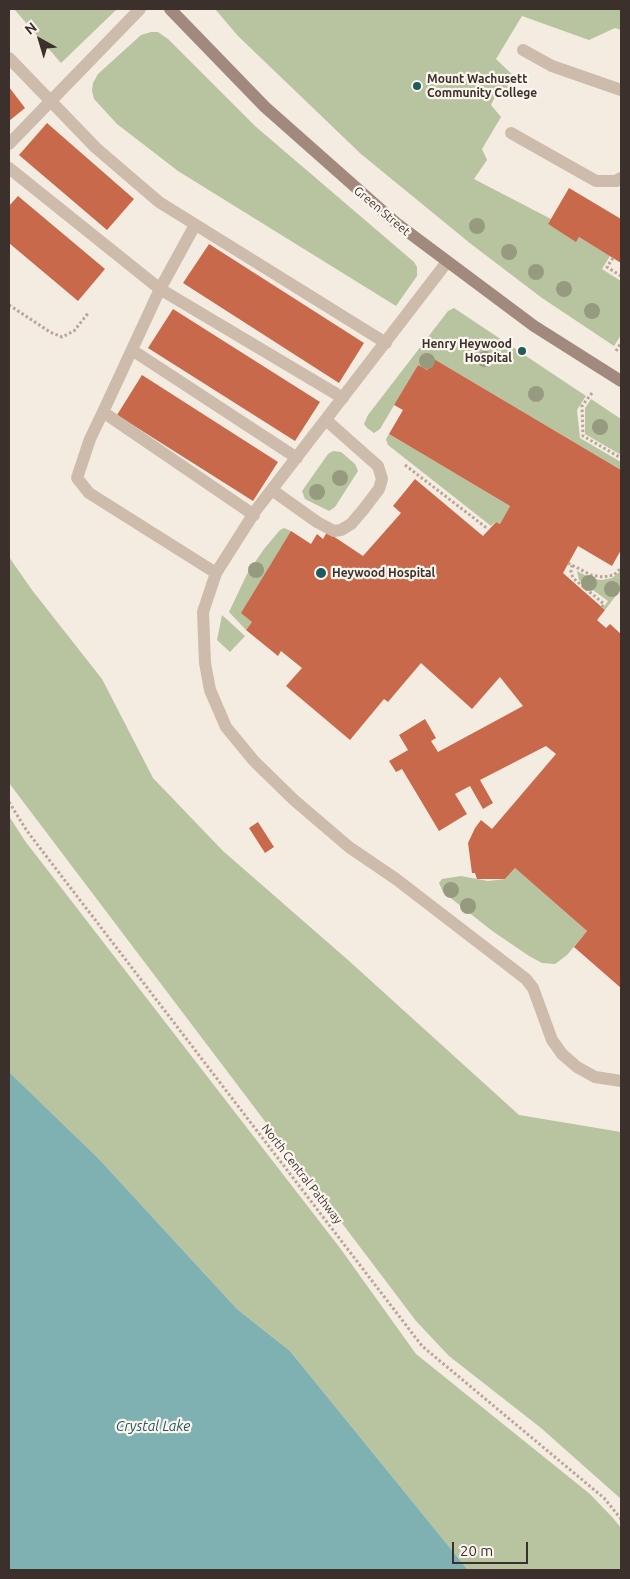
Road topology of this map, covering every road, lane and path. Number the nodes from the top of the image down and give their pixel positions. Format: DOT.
graph roads {
  1 [pos="140,9"];
  2 [pos="170,9"];
  3 [pos="523,50"];
  4 [pos="9,58"];
  5 [pos="621,90"];
  6 [pos="50,102"];
  7 [pos="511,133"];
  8 [pos="9,144"];
  9 [pos="9,168"];
  10 [pos="621,178"];
  11 [pos="195,225"];
  12 [pos="612,258"];
  13 [pos="447,262"];
  14 [pos="621,276"];
  15 [pos="160,289"];
  16 [pos="9,305"];
  17 [pos="89,312"];
  18 [pos="621,342"];
  19 [pos="386,343"];
  20 [pos="132,350"];
  21 [pos="616,351"];
  22 [pos="621,381"];
  23 [pos="592,392"];
  24 [pos="343,398"];
  25 [pos="103,412"];
  26 [pos="326,420"];
  27 [pos="297,458"];
  28 [pos="621,458"];
  29 [pos="405,465"];
  30 [pos="272,490"];
  31 [pos="254,515"];
  32 [pos="488,529"];
  33 [pos="621,568"];
  34 [pos="216,573"];
  35 [pos="602,606"];
  36 [pos="9,802"];
  37 [pos="621,1081"];
  38 [pos="621,1519"];
  1 -- 6 [label="lane"];
  2 -- 13 [label="street, Green Street"];
  3 -- 5 [label="lane"];
  4 -- 6 [label="lane"];
  6 -- 8 [label="lane"];
  6 -- 11 [label="lane"];
  7 -- 10 [label="lane"];
  9 -- 15 [label="lane"];
  11 -- 15 [label="lane"];
  11 -- 19 [label="lane"];
  12 -- 14 [label="path"];
  13 -- 19 [label="lane"];
  13 -- 22 [label="street, Green Street"];
  15 -- 20 [label="lane"];
  15 -- 24 [label="lane"];
  16 -- 17 [label="path"];
  18 -- 21 [label="path"];
  19 -- 24 [label="lane"];
  20 -- 25 [label="lane"];
  20 -- 27 [label="lane"];
  23 -- 28 [label="path"];
  24 -- 26 [label="lane"];
  25 -- 31 [label="lane"];
  25 -- 34 [label="lane"];
  26 -- 27 [label="lane"];
  26 -- 30 [label="lane"];
  27 -- 30 [label="lane"];
  29 -- 32 [label="path"];
  30 -- 31 [label="lane"];
  31 -- 34 [label="lane"];
  33 -- 35 [label="path"];
  34 -- 37 [label="lane"];
  36 -- 38 [label="path, North Central Pathway"];
}
